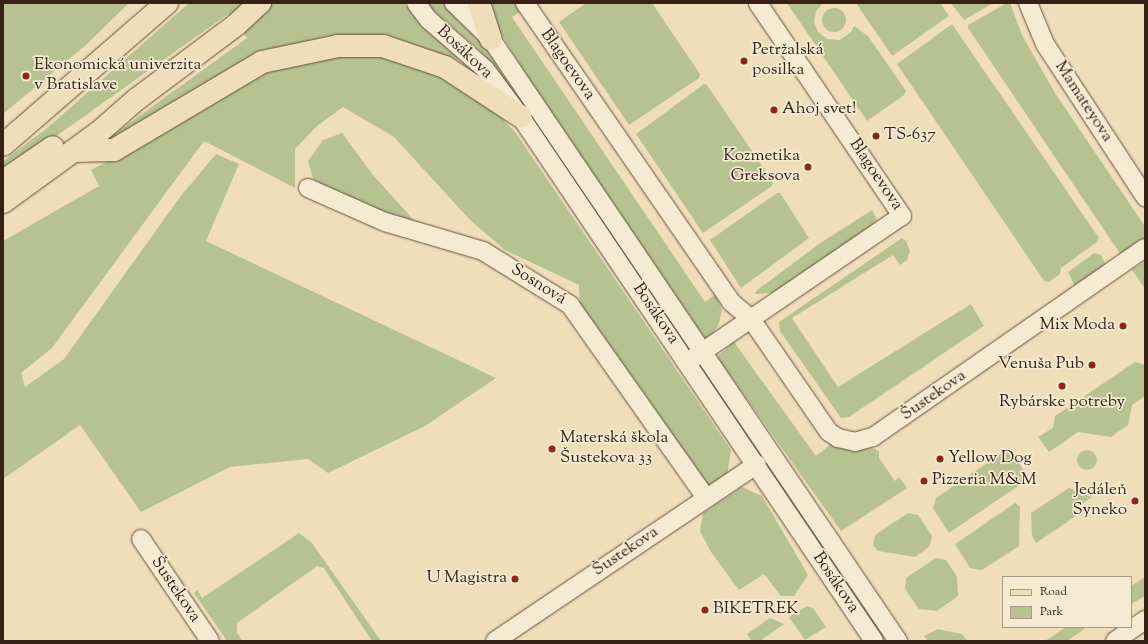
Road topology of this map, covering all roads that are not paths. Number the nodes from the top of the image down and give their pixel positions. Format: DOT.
graph roads {
  1 [pos="167,3"];
  2 [pos="260,3"];
  3 [pos="416,3"];
  4 [pos="454,3"];
  5 [pos="479,3"];
  6 [pos="525,3"];
  7 [pos="758,3"];
  8 [pos="1028,3"];
  9 [pos="491,39"];
  10 [pos="137,99"];
  11 [pos="520,116"];
  12 [pos="3,144"];
  13 [pos="73,151"];
  14 [pos="3,182"];
  15 [pos="308,188"];
  16 [pos="1145,197"];
  17 [pos="3,202"];
  18 [pos="1145,248"];
  19 [pos="751,319"];
  20 [pos="695,357"];
  21 [pos="757,464"];
  22 [pos="706,498"];
  23 [pos="141,539"];
  24 [pos="1142,623"];
  25 [pos="210,641"];
  26 [pos="495,641"];
  27 [pos="874,641"];
  28 [pos="898,641"];
  29 [pos="1115,641"];
  1 -- 12 [label="main road"];
  2 -- 10 [label="main road"];
  3 -- 11 [label="street, Bosákova"];
  4 -- 9 [label="street, Bosákova"];
  5 -- 9 [label="main road"];
  6 -- 19 [label="street, Blagoevova"];
  7 -- 19 [label="street, Blagoevova"];
  8 -- 16 [label="street, Mamateyova"];
  9 -- 20 [label="street, Bosákova"];
  10 -- 13 [label="main road"];
  10 -- 14 [label="main road"];
  11 -- 13 [label="main road"];
  11 -- 20 [label="street, Bosákova"];
  13 -- 17 [label="main road"];
  15 -- 22 [label="street, Sosnová"];
  18 -- 19 [label="street, Šustekova"];
  19 -- 20 [label="street, Blagoevova"];
  20 -- 21 [label="street, Bosákova"];
  20 -- 28 [label="street, Bosákova"];
  21 -- 22 [label="street, Šustekova"];
  21 -- 27 [label="street, Bosákova"];
  22 -- 26 [label="street, Šustekova"];
  23 -- 25 [label="street, Šustekova"];
  24 -- 29 [label="street"];
}
